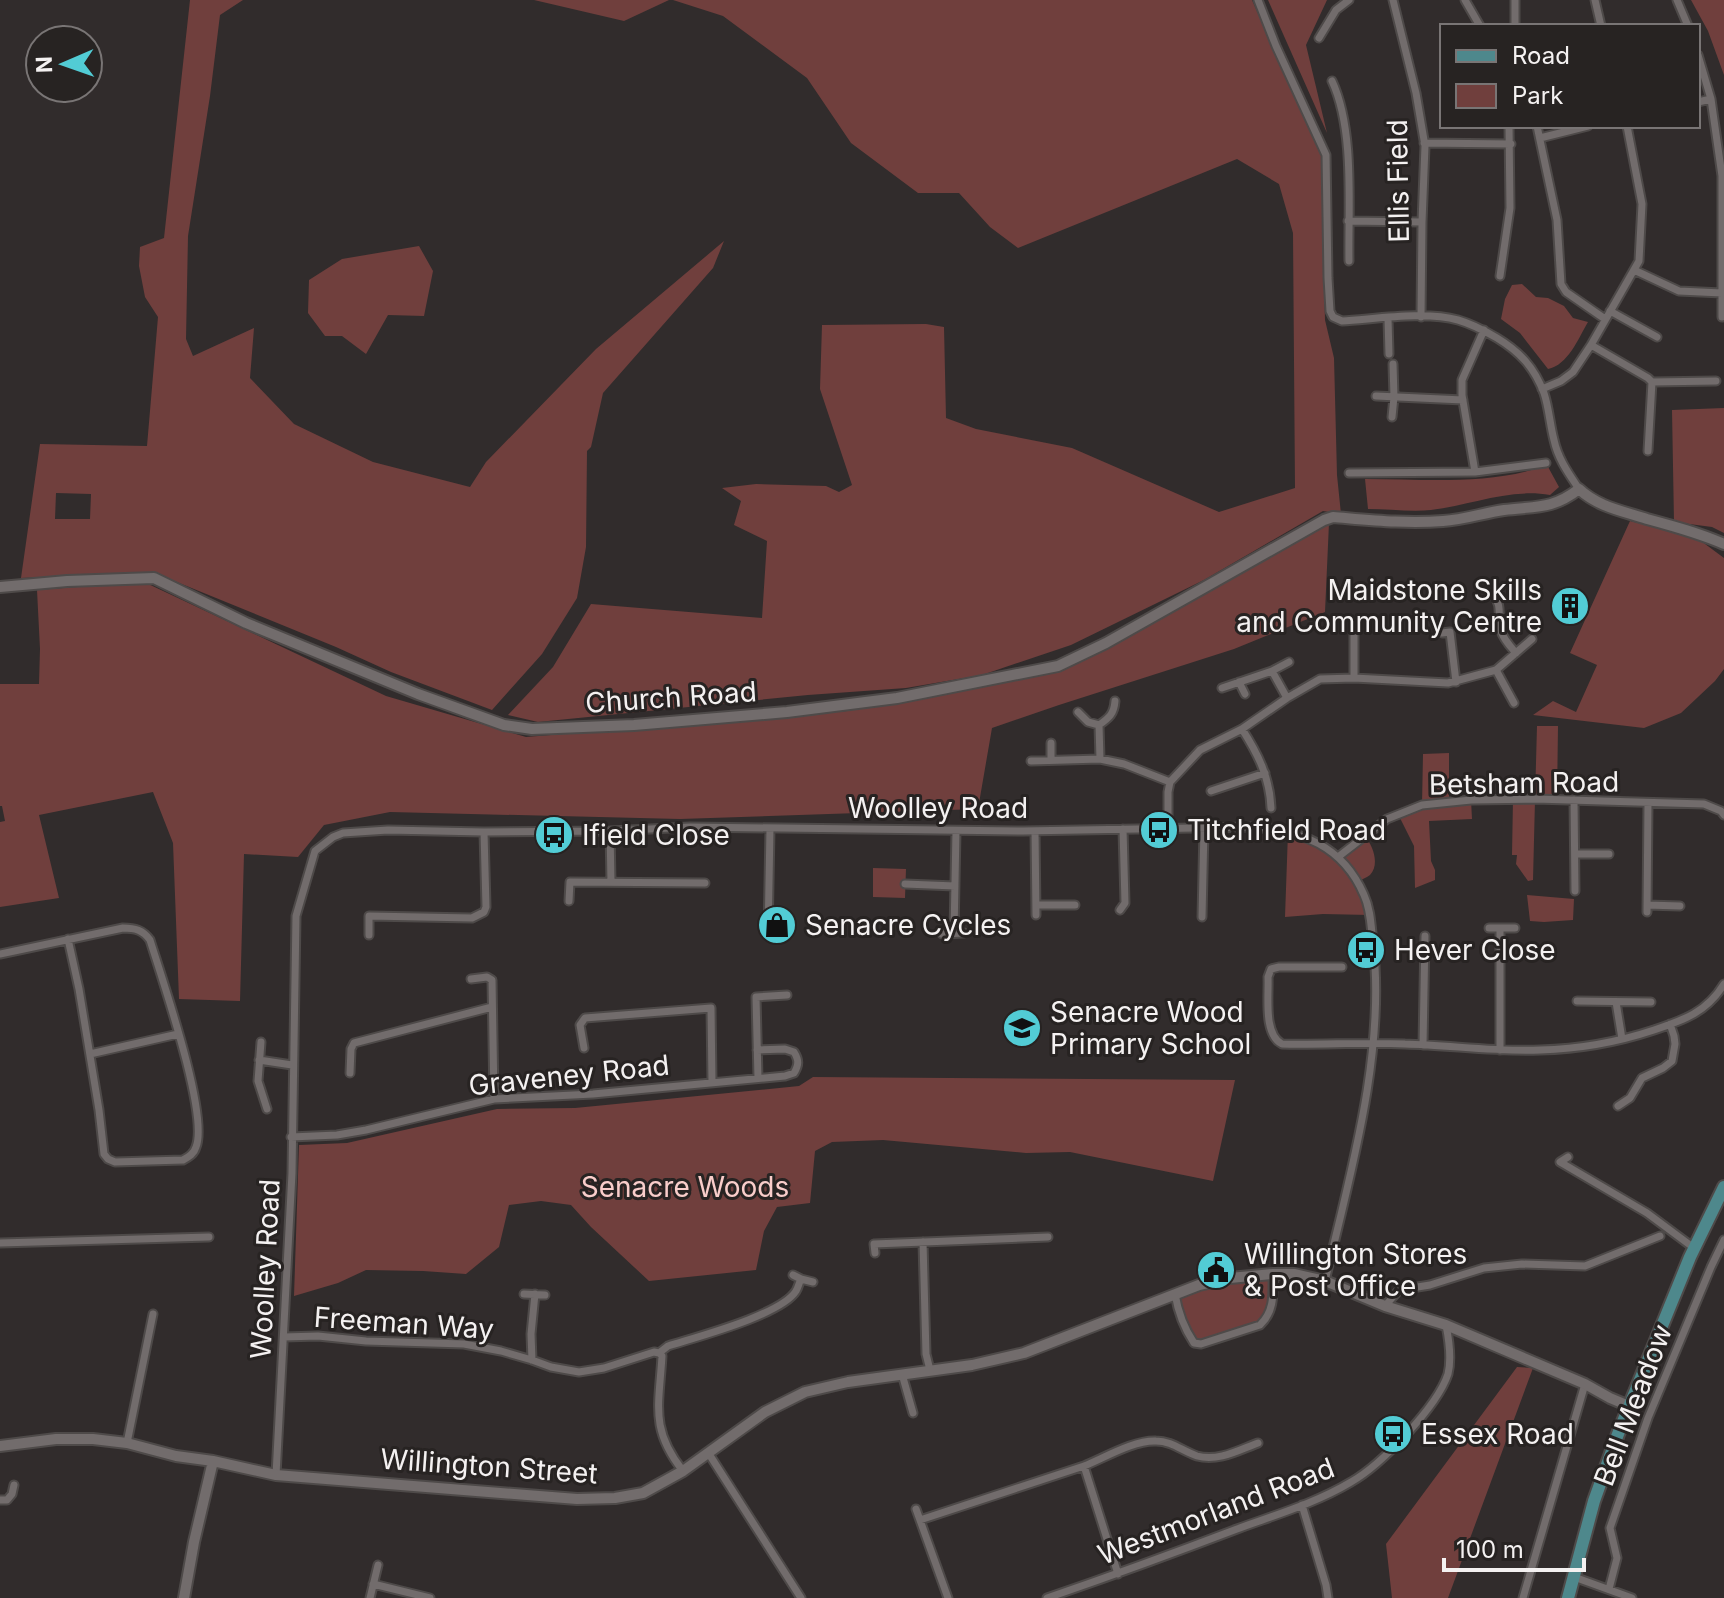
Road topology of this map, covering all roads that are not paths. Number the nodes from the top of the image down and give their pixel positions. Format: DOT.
graph roads {
  1 [pos="1258,0"];
  2 [pos="1349,0"];
  3 [pos="1393,0"];
  4 [pos="1465,0"];
  5 [pos="1515,0"];
  6 [pos="1595,0"];
  7 [pos="1677,0"];
  8 [pos="1479,24"];
  9 [pos="1515,24"];
  10 [pos="1601,24"];
  11 [pos="1687,24"];
  12 [pos="1319,38"];
  13 [pos="1700,61"];
  14 [pos="1332,81"];
  15 [pos="1711,99"];
  16 [pos="1700,102"];
  17 [pos="1509,128"];
  18 [pos="1538,128"];
  19 [pos="1580,128"];
  20 [pos="1627,128"];
  21 [pos="1540,138"];
  22 [pos="1424,143"];
  23 [pos="1511,144"];
  24 [pos="1348,221"];
  25 [pos="1422,222"];
  26 [pos="1349,261"];
  27 [pos="1634,270"];
  28 [pos="1500,276"];
  29 [pos="1722,293"];
  30 [pos="1608,315"];
  31 [pos="1421,317"];
  32 [pos="1722,317"];
  33 [pos="1388,319"];
  34 [pos="1484,330"];
  35 [pos="1657,337"];
  36 [pos="1591,345"];
  37 [pos="1389,354"];
  38 [pos="1393,364"];
  39 [pos="1716,381"];
  40 [pos="1652,382"];
  41 [pos="1542,389"];
  42 [pos="1376,396"];
  43 [pos="1394,397"];
  44 [pos="1463,400"];
  45 [pos="1392,417"];
  46 [pos="1648,451"];
  47 [pos="1546,463"];
  48 [pos="1475,472"];
  49 [pos="1349,473"];
  50 [pos="1579,489"];
  51 [pos="1724,544"];
  52 [pos="0,587"];
  53 [pos="1493,594"];
  54 [pos="1354,624"];
  55 [pos="1442,633"];
  56 [pos="1532,639"];
  57 [pos="1516,653"];
  58 [pos="1289,662"];
  59 [pos="1496,670"];
  60 [pos="1272,671"];
  61 [pos="1354,678"];
  62 [pos="1239,682"];
  63 [pos="1456,682"];
  64 [pos="1222,688"];
  65 [pos="1245,694"];
  66 [pos="1287,698"];
  67 [pos="1115,701"];
  68 [pos="1514,703"];
  69 [pos="1078,712"];
  70 [pos="1099,725"];
  71 [pos="1242,729"];
  72 [pos="1051,743"];
  73 [pos="1100,759"];
  74 [pos="1051,760"];
  75 [pos="1031,761"];
  76 [pos="1265,773"];
  77 [pos="1170,782"];
  78 [pos="1211,791"];
  79 [pos="1574,800"];
  80 [pos="1648,803"];
  81 [pos="1271,808"];
  82 [pos="1724,815"];
  83 [pos="1168,828"];
  84 [pos="1204,828"];
  85 [pos="770,829"];
  86 [pos="1123,829"];
  87 [pos="610,831"];
  88 [pos="956,831"];
  89 [pos="1035,831"];
  90 [pos="484,832"];
  91 [pos="1575,854"];
  92 [pos="1609,854"];
  93 [pos="1338,857"];
  94 [pos="611,882"];
  95 [pos="705,883"];
  96 [pos="905,884"];
  97 [pos="955,886"];
  98 [pos="1575,891"];
  99 [pos="569,901"];
  100 [pos="1036,905"];
  101 [pos="1075,905"];
  102 [pos="1680,906"];
  103 [pos="1120,910"];
  104 [pos="1036,915"];
  105 [pos="1202,917"];
  106 [pos="1489,928"];
  107 [pos="1500,928"];
  108 [pos="1515,928"];
  109 [pos="954,933"];
  110 [pos="964,933"];
  111 [pos="942,934"];
  112 [pos="369,935"];
  113 [pos="768,936"];
  114 [pos="1425,936"];
  115 [pos="68,939"];
  116 [pos="0,954"];
  117 [pos="1342,967"];
  118 [pos="471,979"];
  119 [pos="1724,984"];
  120 [pos="787,995"];
  121 [pos="1577,1001"];
  122 [pos="1616,1002"];
  123 [pos="1651,1002"];
  124 [pos="492,1007"];
  125 [pos="1670,1024"];
  126 [pos="178,1034"];
  127 [pos="1622,1039"];
  128 [pos="261,1042"];
  129 [pos="1373,1043"];
  130 [pos="1423,1045"];
  131 [pos="584,1048"];
  132 [pos="757,1050"];
  133 [pos="1500,1050"];
  134 [pos="90,1054"];
  135 [pos="259,1060"];
  136 [pos="292,1065"];
  137 [pos="350,1073"];
  138 [pos="758,1078"];
  139 [pos="712,1082"];
  140 [pos="494,1099"];
  141 [pos="1618,1106"];
  142 [pos="267,1109"];
  143 [pos="291,1137"];
  144 [pos="1568,1157"];
  145 [pos="1724,1187"];
  146 [pos="1660,1236"];
  147 [pos="209,1237"];
  148 [pos="1048,1237"];
  149 [pos="1724,1240"];
  150 [pos="923,1242"];
  151 [pos="0,1243"];
  152 [pos="1694,1248"];
  153 [pos="875,1253"];
  154 [pos="1273,1274"];
  155 [pos="1325,1281"];
  156 [pos="813,1282"];
  157 [pos="524,1294"];
  158 [pos="535,1294"];
  159 [pos="1175,1294"];
  160 [pos="545,1295"];
  161 [pos="1385,1306"];
  162 [pos="153,1314"];
  163 [pos="1446,1325"];
  164 [pos="284,1337"];
  165 [pos="659,1353"];
  166 [pos="532,1360"];
  167 [pos="930,1370"];
  168 [pos="902,1374"];
  169 [pos="1585,1384"];
  170 [pos="1629,1406"];
  171 [pos="913,1413"];
  172 [pos="1243,1435"];
  173 [pos="127,1443"];
  174 [pos="1258,1443"];
  175 [pos="0,1446"];
  176 [pos="1247,1447"];
  177 [pos="709,1454"];
  178 [pos="213,1461"];
  179 [pos="1084,1466"];
  180 [pos="683,1471"];
  181 [pos="276,1475"];
  182 [pos="14,1485"];
  183 [pos="0,1500"];
  184 [pos="1302,1505"];
  185 [pos="916,1509"];
  186 [pos="920,1520"];
  187 [pos="378,1565"];
  188 [pos="1118,1574"];
  189 [pos="1574,1577"];
  190 [pos="373,1584"];
  191 [pos="1609,1589"];
  192 [pos="184,1598"];
  193 [pos="370,1598"];
  194 [pos="430,1598"];
  195 [pos="801,1598"];
  196 [pos="948,1598"];
  197 [pos="1047,1598"];
  198 [pos="1328,1598"];
  199 [pos="1523,1598"];
  200 [pos="1568,1598"];
  201 [pos="1632,1598"];
  1 -- 33 [label="street"];
  2 -- 12 [label="street"];
  3 -- 22 [label="street, Ellis Field"];
  4 -- 8 [label="street"];
  5 -- 9 [label="street"];
  6 -- 10 [label="street"];
  7 -- 11 [label="street"];
  13 -- 15 [label="street"];
  14 -- 24 [label="street"];
  15 -- 16 [label="street"];
  15 -- 29 [label="street"];
  17 -- 23 [label="street"];
  18 -- 21 [label="street"];
  19 -- 21 [label="street"];
  20 -- 27 [label="street"];
  21 -- 30 [label="street"];
  22 -- 23 [label="street"];
  22 -- 25 [label="street, Ellis Field"];
  23 -- 28 [label="street"];
  24 -- 25 [label="street"];
  24 -- 26 [label="street"];
  25 -- 31 [label="street, Ellis Field"];
  27 -- 29 [label="street"];
  27 -- 30 [label="street"];
  29 -- 32 [label="street"];
  30 -- 35 [label="street"];
  30 -- 36 [label="street"];
  31 -- 33 [label="street"];
  31 -- 34 [label="street"];
  33 -- 37 [label="street"];
  34 -- 41 [label="street"];
  34 -- 44 [label="street"];
  36 -- 40 [label="street"];
  36 -- 41 [label="street"];
  38 -- 43 [label="street"];
  39 -- 40 [label="street"];
  40 -- 46 [label="street"];
  41 -- 50 [label="street"];
  42 -- 43 [label="street"];
  43 -- 44 [label="street"];
  43 -- 45 [label="street"];
  44 -- 48 [label="street"];
  47 -- 48 [label="street"];
  48 -- 49 [label="street"];
  50 -- 51 [label="street"];
  50 -- 52 [label="street, Church Road"];
  53 -- 57 [label="street"];
  54 -- 61 [label="street"];
  55 -- 63 [label="street"];
  56 -- 57 [label="street"];
  57 -- 59 [label="street"];
  58 -- 60 [label="street"];
  59 -- 63 [label="street"];
  59 -- 68 [label="street"];
  60 -- 62 [label="street"];
  60 -- 66 [label="street"];
  61 -- 63 [label="street"];
  61 -- 66 [label="street"];
  62 -- 64 [label="street"];
  62 -- 65 [label="street"];
  66 -- 71 [label="street"];
  67 -- 70 [label="street"];
  69 -- 70 [label="street"];
  70 -- 73 [label="street"];
  71 -- 76 [label="street"];
  71 -- 77 [label="street"];
  72 -- 74 [label="street"];
  73 -- 74 [label="street"];
  73 -- 77 [label="street"];
  74 -- 75 [label="street"];
  76 -- 78 [label="street"];
  76 -- 81 [label="street"];
  77 -- 83 [label="street"];
  79 -- 80 [label="street, Betsham Road"];
  79 -- 91 [label="street"];
  79 -- 93 [label="street, Betsham Road"];
  80 -- 82 [label="street, Betsham Road"];
  80 -- 102 [label="street"];
  83 -- 84 [label="street, Woolley Road"];
  83 -- 86 [label="street, Woolley Road"];
  84 -- 93 [label="street, Woolley Road"];
  84 -- 105 [label="street"];
  85 -- 87 [label="street, Woolley Road"];
  85 -- 88 [label="street, Woolley Road"];
  85 -- 113 [label="street"];
  86 -- 89 [label="street, Woolley Road"];
  86 -- 103 [label="street"];
  87 -- 90 [label="street, Woolley Road"];
  87 -- 94 [label="street"];
  88 -- 89 [label="street, Woolley Road"];
  88 -- 97 [label="street"];
  89 -- 100 [label="street"];
  90 -- 112 [label="street"];
  90 -- 136 [label="street, Woolley Road"];
  91 -- 92 [label="street"];
  91 -- 98 [label="street"];
  93 -- 129 [label="street, Woolley Road"];
  94 -- 95 [label="street"];
  94 -- 99 [label="street"];
  96 -- 97 [label="street"];
  97 -- 109 [label="street"];
  100 -- 101 [label="street"];
  100 -- 104 [label="street"];
  106 -- 107 [label="street"];
  107 -- 108 [label="street"];
  107 -- 133 [label="street"];
  109 -- 110 [label="street"];
  109 -- 111 [label="street"];
  114 -- 130 [label="street"];
  115 -- 116 [label="street"];
  115 -- 126 [label="street"];
  115 -- 134 [label="street"];
  117 -- 129 [label="street"];
  118 -- 124 [label="street"];
  119 -- 125 [label="street"];
  120 -- 132 [label="street"];
  121 -- 122 [label="street"];
  122 -- 123 [label="street"];
  122 -- 127 [label="street"];
  124 -- 137 [label="street"];
  124 -- 140 [label="street"];
  125 -- 127 [label="street"];
  125 -- 141 [label="street"];
  126 -- 134 [label="street"];
  126 -- 134 [label="street"];
  127 -- 133 [label="street"];
  128 -- 135 [label="street"];
  129 -- 130 [label="street"];
  129 -- 155 [label="street, Woolley Road"];
  130 -- 133 [label="street"];
  131 -- 139 [label="street"];
  132 -- 138 [label="street"];
  132 -- 138 [label="street, Graveney Road"];
  135 -- 136 [label="street"];
  135 -- 142 [label="street"];
  136 -- 143 [label="street, Woolley Road"];
  138 -- 139 [label="street, Graveney Road"];
  139 -- 140 [label="street, Graveney Road"];
  140 -- 143 [label="street, Graveney Road"];
  143 -- 164 [label="street, Woolley Road"];
  144 -- 152 [label="street"];
  145 -- 152 [label="main road"];
  146 -- 161 [label="street"];
  147 -- 151 [label="street"];
  148 -- 150 [label="street"];
  149 -- 191 [label="street, Bell Meadow"];
  150 -- 153 [label="street"];
  150 -- 167 [label="street"];
  152 -- 170 [label="main road"];
  154 -- 155 [label="street, Willington Street"];
  154 -- 159 [label="street, Willington Street"];
  154 -- 159 [label="street"];
  155 -- 161 [label="street, Willington Street"];
  156 -- 165 [label="street, Freeman Way"];
  157 -- 158 [label="street"];
  158 -- 160 [label="street"];
  158 -- 166 [label="street"];
  159 -- 167 [label="street, Willington Street"];
  161 -- 163 [label="street, Willington Street"];
  162 -- 173 [label="street"];
  163 -- 169 [label="street, Willington Street"];
  163 -- 184 [label="street, Westmorland Road"];
  164 -- 166 [label="street, Freeman Way"];
  164 -- 181 [label="street, Woolley Road"];
  165 -- 166 [label="street, Freeman Way"];
  165 -- 180 [label="street"];
  167 -- 168 [label="street, Willington Street"];
  168 -- 171 [label="street"];
  168 -- 177 [label="street, Willington Street"];
  169 -- 170 [label="street, Willington Street"];
  169 -- 199 [label="street"];
  170 -- 189 [label="main road"];
  172 -- 176 [label="street"];
  173 -- 175 [label="street, Willington Street"];
  173 -- 178 [label="street, Willington Street"];
  174 -- 176 [label="street"];
  176 -- 179 [label="street"];
  177 -- 180 [label="street, Willington Street"];
  177 -- 195 [label="street"];
  178 -- 181 [label="street, Willington Street"];
  178 -- 192 [label="street"];
  179 -- 186 [label="street"];
  179 -- 188 [label="street"];
  180 -- 181 [label="street, Willington Street"];
  182 -- 183 [label="street"];
  184 -- 188 [label="street, Westmorland Road"];
  184 -- 198 [label="street"];
  185 -- 186 [label="street"];
  186 -- 196 [label="street"];
  187 -- 190 [label="street"];
  188 -- 197 [label="street, Westmorland Road"];
  189 -- 191 [label="street"];
  189 -- 200 [label="main road"];
  190 -- 193 [label="street"];
  190 -- 194 [label="street"];
  191 -- 201 [label="street"];
}
